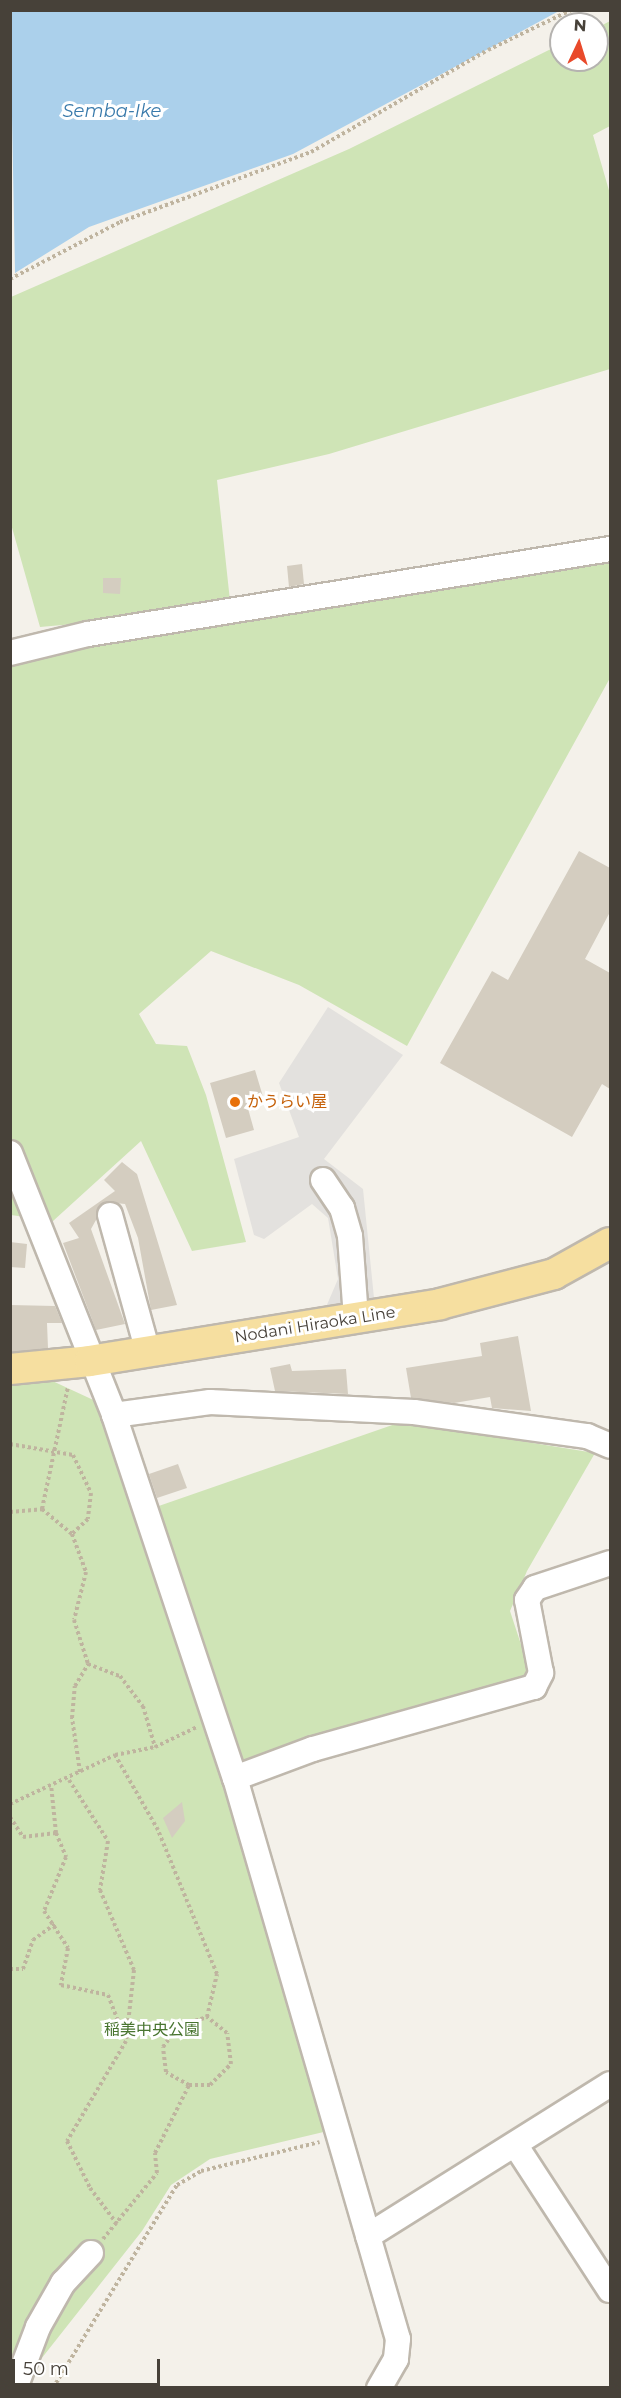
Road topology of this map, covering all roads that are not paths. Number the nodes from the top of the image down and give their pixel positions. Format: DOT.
graph roads {
  1 [pos="610,549"];
  2 [pos="10,653"];
  3 [pos="10,1153"];
  4 [pos="323,1180"];
  5 [pos="110,1215"];
  6 [pos="610,1244"];
  7 [pos="356,1318"];
  8 [pos="148,1352"];
  9 [pos="90,1362"];
  10 [pos="10,1369"];
  11 [pos="114,1415"];
  12 [pos="610,1446"];
  13 [pos="610,1563"];
  14 [pos="236,1778"];
  15 [pos="610,2084"];
  16 [pos="516,2146"];
  17 [pos="368,2236"];
  18 [pos="91,2253"];
  19 [pos="610,2290"];
  20 [pos="15,2388"];
  21 [pos="379,2388"];
  1 -- 2 [label="street"];
  3 -- 9 [label="street"];
  4 -- 7 [label="street"];
  5 -- 8 [label="street"];
  6 -- 7 [label="main road, Nodani Hiraoka Line"];
  7 -- 8 [label="main road, Nodani Hiraoka Line"];
  8 -- 9 [label="main road, Nodani Hiraoka Line"];
  9 -- 10 [label="main road, Nodani Hiraoka Line"];
  9 -- 11 [label="street"];
  11 -- 12 [label="street"];
  11 -- 14 [label="street"];
  13 -- 14 [label="street"];
  14 -- 17 [label="street"];
  15 -- 16 [label="street"];
  16 -- 17 [label="street"];
  16 -- 19 [label="street"];
  17 -- 21 [label="street"];
  18 -- 20 [label="street"];
}
